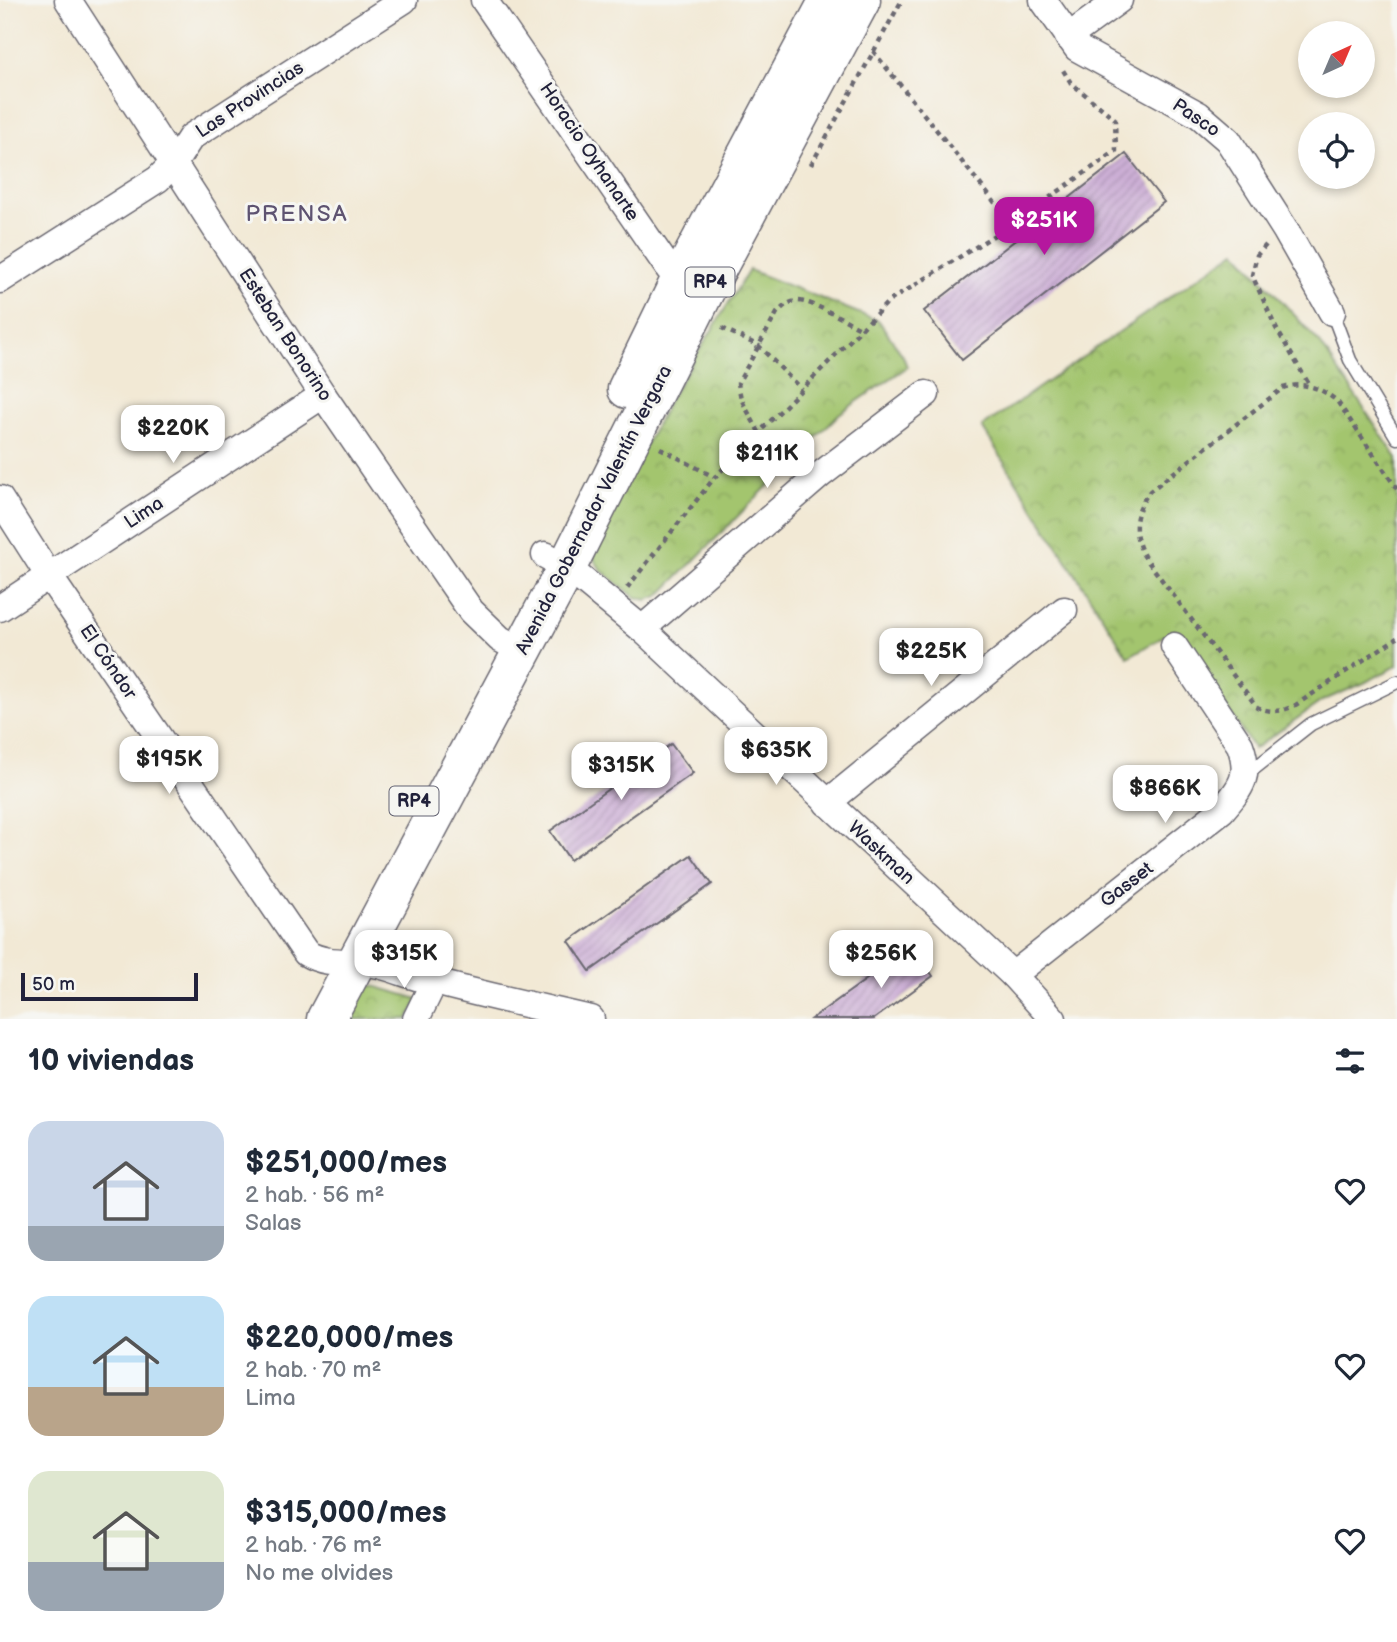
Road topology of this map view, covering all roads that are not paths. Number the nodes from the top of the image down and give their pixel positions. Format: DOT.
graph roads {
  1 [pos="68,0"];
  2 [pos="404,0"];
  3 [pos="484,0"];
  4 [pos="829,0"];
  5 [pos="861,0"];
  6 [pos="1043,0"];
  7 [pos="1119,0"];
  8 [pos="1068,37"];
  9 [pos="174,163"];
  10 [pos="0,280"];
  11 [pos="693,284"];
  12 [pos="1332,312"];
  13 [pos="926,394"];
  14 [pos="323,395"];
  15 [pos="1397,438"];
  16 [pos="0,499"];
  17 [pos="556,561"];
  18 [pos="49,576"];
  19 [pos="0,608"];
  20 [pos="1064,610"];
  21 [pos="642,629"];
  22 [pos="512,645"];
  23 [pos="1174,646"];
  24 [pos="1397,682"];
  25 [pos="1246,775"];
  26 [pos="827,803"];
  27 [pos="342,962"];
  28 [pos="1013,975"];
  29 [pos="434,982"];
  30 [pos="298,1019"];
  31 [pos="326,1019"];
  32 [pos="416,1019"];
  33 [pos="591,1019"];
  34 [pos="1053,1019"];
  1 -- 9 [label="street, Esteban Bonorino"];
  2 -- 9 [label="street, Las Provincias"];
  3 -- 11 [label="street, Horacio Oyhanarte"];
  4 -- 11 [label="main road, Avenida Gobernador Valentín Vergara / RP4"];
  5 -- 11 [label="main road, Avenida Gobernador Valentín Vergara / RP4"];
  6 -- 8 [label="street, Pasco"];
  7 -- 8 [label="street"];
  8 -- 12 [label="street, Pasco"];
  9 -- 10 [label="street, Las Provincias"];
  9 -- 14 [label="street, Esteban Bonorino"];
  11 -- 17 [label="main road, Avenida Gobernador Valentín Vergara / RP4"];
  12 -- 15 [label="lane"];
  13 -- 21 [label="street"];
  14 -- 18 [label="street, Lima"];
  14 -- 22 [label="street, Esteban Bonorino"];
  16 -- 18 [label="street, El Cóndor"];
  17 -- 21 [label="street, Waskman"];
  17 -- 22 [label="main road, Avenida Gobernador Valentín Vergara / RP4"];
  18 -- 19 [label="street, Lima"];
  18 -- 27 [label="street, El Cóndor"];
  20 -- 26 [label="street"];
  21 -- 26 [label="street, Waskman"];
  22 -- 27 [label="main road, Avenida Gobernador Valentín Vergara / RP4"];
  23 -- 25 [label="street"];
  24 -- 25 [label="lane"];
  25 -- 28 [label="street, Gasset"];
  26 -- 28 [label="street, Waskman"];
  27 -- 29 [label="street, El Cóndor"];
  27 -- 30 [label="main road, Avenida Gobernador Valentín Vergara / RP4"];
  27 -- 31 [label="main road, Avenida Gobernador Valentín Vergara / RP4"];
  28 -- 34 [label="street, Waskman"];
  29 -- 32 [label="street"];
  29 -- 33 [label="street, El Cóndor"];
}
